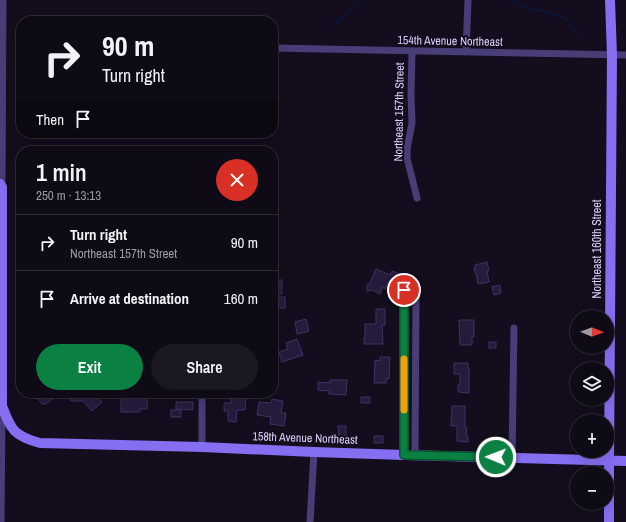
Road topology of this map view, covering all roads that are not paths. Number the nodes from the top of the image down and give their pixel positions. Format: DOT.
graph roads {
  1 [pos="3,0"];
  2 [pos="468,0"];
  3 [pos="610,0"];
  4 [pos="278,48"];
  5 [pos="412,51"];
  6 [pos="466,52"];
  7 [pos="612,55"];
  8 [pos="626,56"];
  9 [pos="1,185"];
  10 [pos="417,198"];
  11 [pos="404,290"];
  12 [pos="416,298"];
  13 [pos="514,328"];
  14 [pos="202,398"];
  15 [pos="2,406"];
  16 [pos="202,447"];
  17 [pos="314,452"];
  18 [pos="404,455"];
  19 [pos="417,455"];
  20 [pos="512,458"];
  21 [pos="609,461"];
  22 [pos="626,461"];
  23 [pos="1,522"];
  24 [pos="310,522"];
  25 [pos="609,522"];
  1 -- 9 [label="street"];
  2 -- 6 [label="street"];
  3 -- 7 [label="street, Northeast 160th Street"];
  4 -- 5 [label="street, 154th Avenue Northeast"];
  5 -- 6 [label="street, 154th Avenue Northeast"];
  5 -- 10 [label="street, Northeast 157th Street"];
  6 -- 7 [label="street, 154th Avenue Northeast"];
  7 -- 8 [label="street, 154th Avenue Northeast"];
  7 -- 21 [label="street, Northeast 160th Street"];
  9 -- 15 [label="street, 158th Avenue Northeast"];
  11 -- 18 [label="street"];
  12 -- 19 [label="street"];
  13 -- 20 [label="street"];
  14 -- 16 [label="street"];
  15 -- 16 [label="street, 158th Avenue Northeast"];
  15 -- 23 [label="street"];
  16 -- 17 [label="street, 158th Avenue Northeast"];
  17 -- 18 [label="street, 158th Avenue Northeast"];
  17 -- 24 [label="street"];
  18 -- 19 [label="street, 158th Avenue Northeast"];
  19 -- 20 [label="street, 158th Avenue Northeast"];
  20 -- 21 [label="street, 158th Avenue Northeast"];
  21 -- 22 [label="street, 158th Avenue Northeast"];
  21 -- 25 [label="street, Northeast 160th Street"];
}
